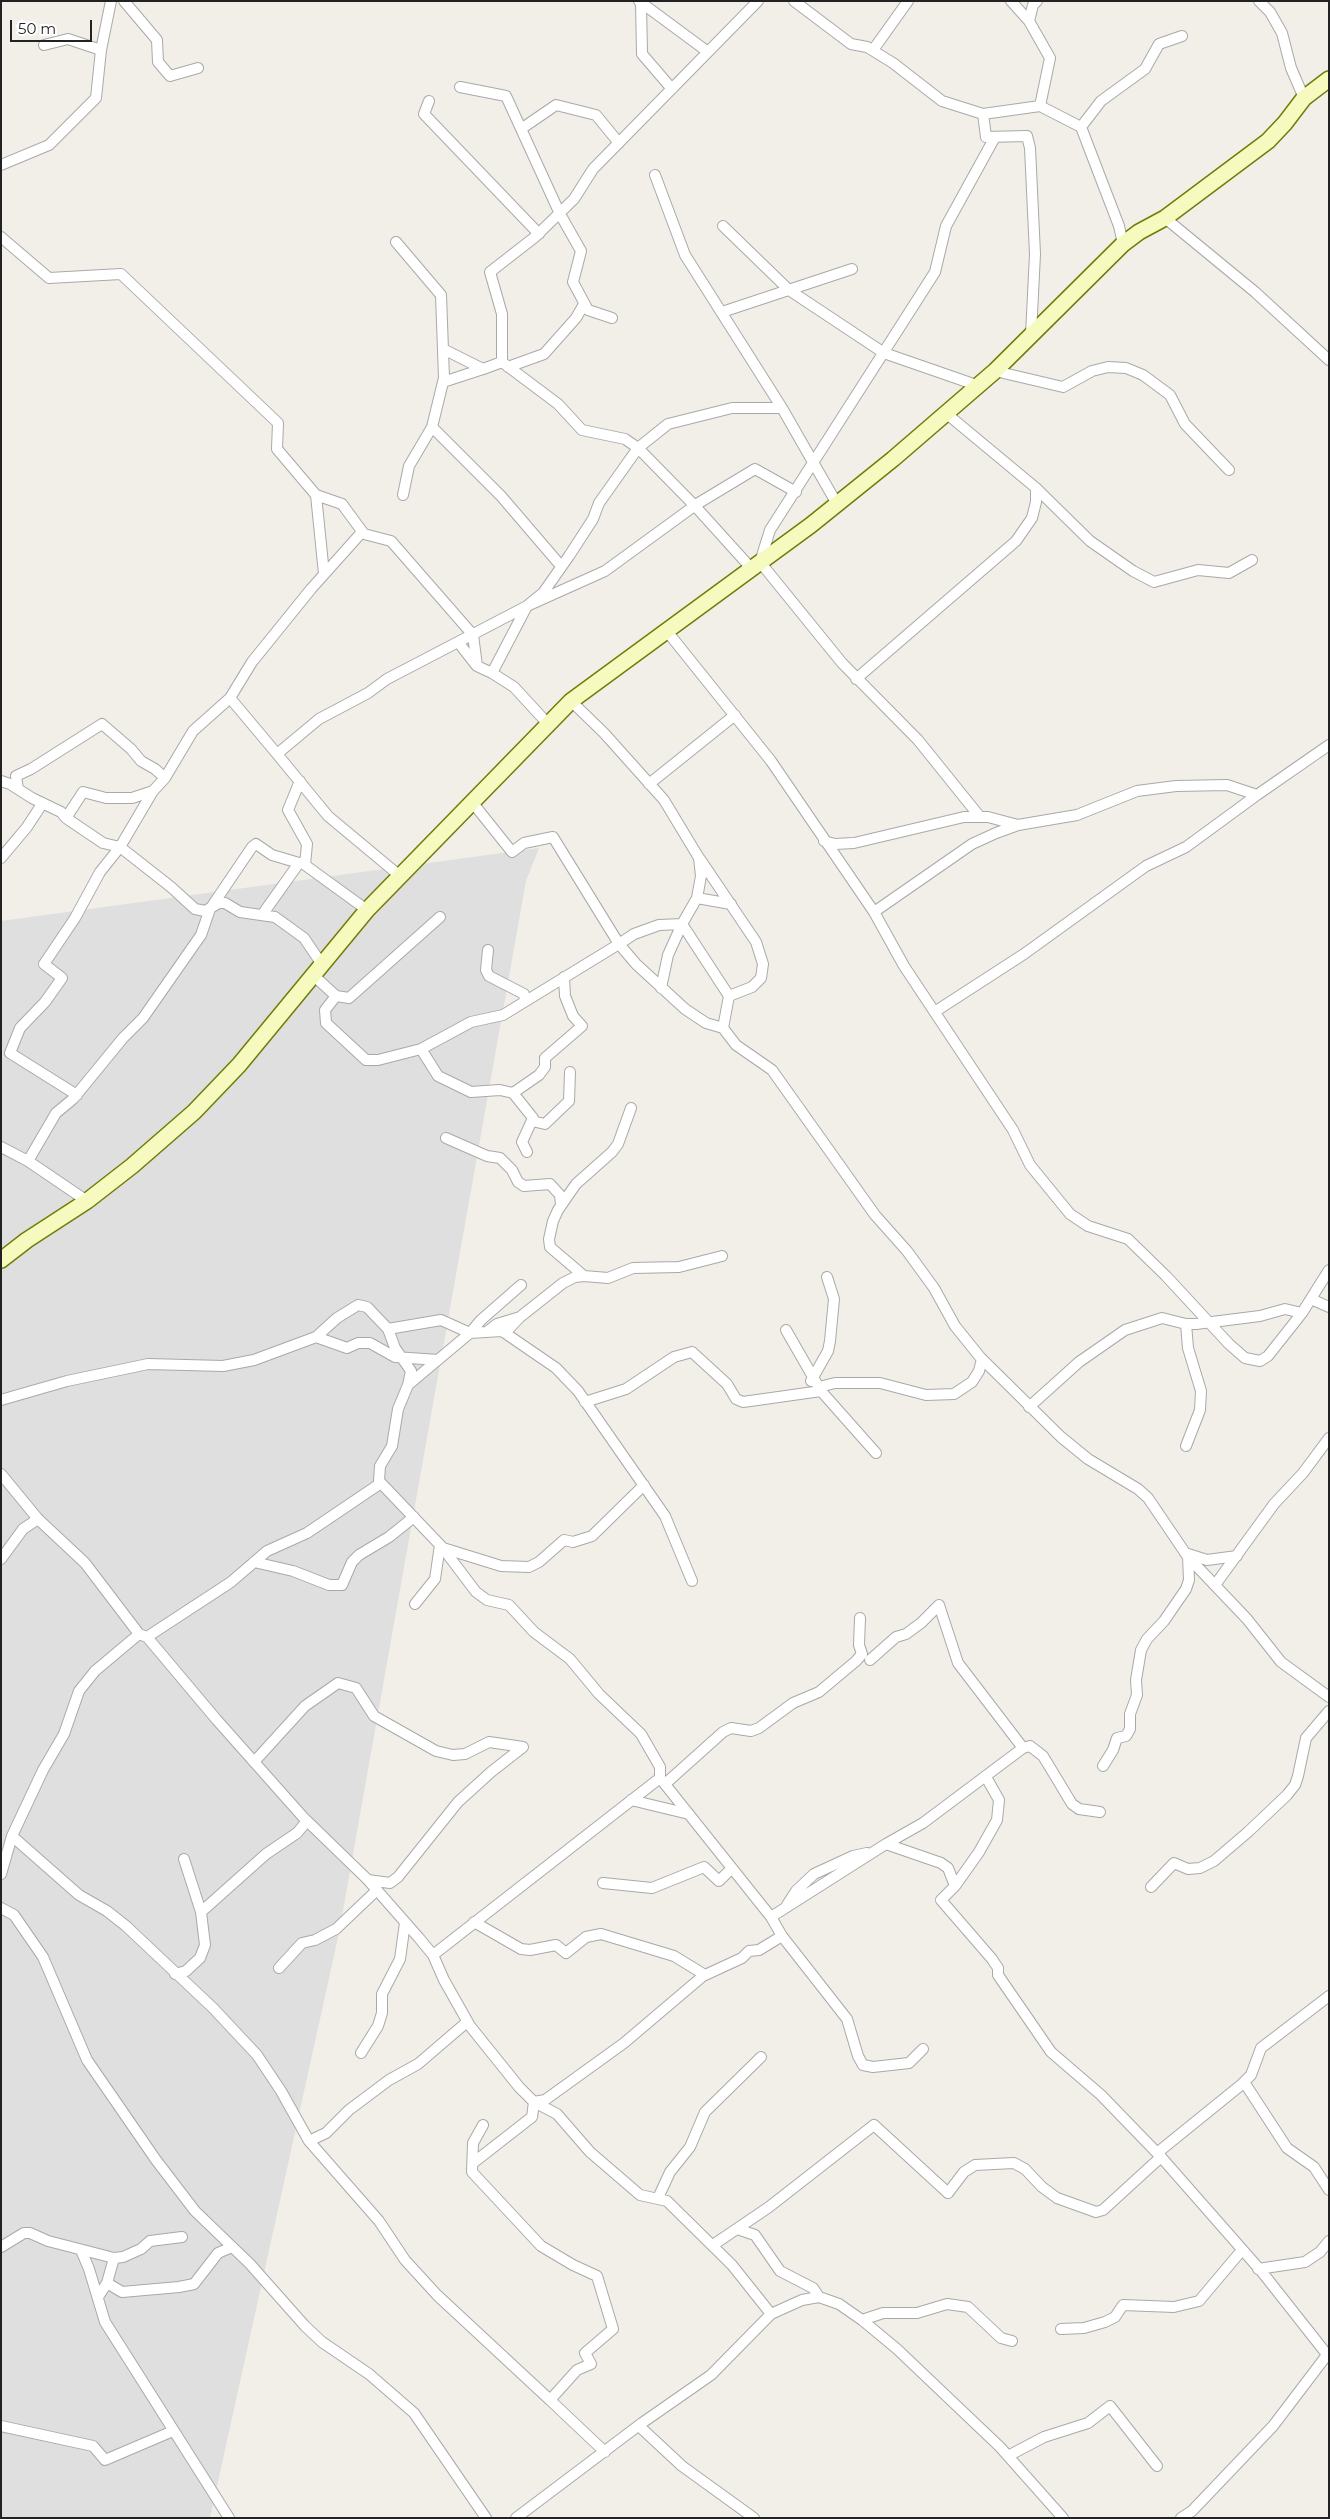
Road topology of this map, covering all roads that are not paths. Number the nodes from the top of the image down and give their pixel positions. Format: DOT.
graph roads {
  1 [pos="112,1"];
  2 [pos="124,1"];
  3 [pos="758,1"];
  4 [pos="794,1"];
  5 [pos="908,1"];
  6 [pos="1011,1"];
  7 [pos="1037,1"];
  8 [pos="1259,1"];
  9 [pos="640,2"];
  10 [pos="1029,21"];
  11 [pos="1182,36"];
  12 [pos="44,46"];
  13 [pos="101,50"];
  14 [pos="873,50"];
  15 [pos="708,52"];
  16 [pos="198,68"];
  17 [pos="1329,79"];
  18 [pos="460,87"];
  19 [pos="672,89"];
  20 [pos="1304,98"];
  21 [pos="429,101"];
  22 [pos="1040,106"];
  23 [pos="983,114"];
  24 [pos="1081,127"];
  25 [pos="521,129"];
  26 [pos="995,137"];
  27 [pos="619,143"];
  28 [pos="1,166"];
  29 [pos="655,175"];
  30 [pos="560,214"];
  31 [pos="1165,218"];
  32 [pos="723,226"];
  33 [pos="539,234"];
  34 [pos="1,238"];
  35 [pos="396,242"];
  36 [pos="1123,244"];
  37 [pos="852,269"];
  38 [pos="789,290"];
  39 [pos="584,304"];
  40 [pos="722,312"];
  41 [pos="612,318"];
  42 [pos="1031,334"];
  43 [pos="443,349"];
  44 [pos="884,353"];
  45 [pos="1329,360"];
  46 [pos="505,364"];
  47 [pos="483,369"];
  48 [pos="995,371"];
  49 [pos="443,382"];
  50 [pos="979,386"];
  51 [pos="782,408"];
  52 [pos="947,414"];
  53 [pos="432,427"];
  54 [pos="638,448"];
  55 [pos="814,465"];
  56 [pos="1229,470"];
  57 [pos="1036,488"];
  58 [pos="796,492"];
  59 [pos="316,495"];
  60 [pos="403,495"];
  61 [pos="837,504"];
  62 [pos="695,506"];
  63 [pos="362,532"];
  64 [pos="1252,560"];
  65 [pos="756,565"];
  66 [pos="561,566"];
  67 [pos="324,574"];
  68 [pos="527,606"];
  69 [pos="666,630"];
  70 [pos="473,635"];
  71 [pos="458,642"];
  72 [pos="477,666"];
  73 [pos="492,673"];
  74 [pos="856,679"];
  75 [pos="230,698"];
  76 [pos="571,700"];
  77 [pos="734,715"];
  78 [pos="548,724"];
  79 [pos="1329,745"];
  80 [pos="277,754"];
  81 [pos="165,778"];
  82 [pos="1,781"];
  83 [pos="300,782"];
  84 [pos="649,784"];
  85 [pos="18,789"];
  86 [pos="153,791"];
  87 [pos="1257,795"];
  88 [pos="472,802"];
  89 [pos="42,804"];
  90 [pos="980,817"];
  91 [pos="66,818"];
  92 [pos="1018,825"];
  93 [pos="824,841"];
  94 [pos="120,847"];
  95 [pos="1,858"];
  96 [pos="699,858"];
  97 [pos="302,862"];
  98 [pos="400,876"];
  99 [pos="697,898"];
  100 [pos="731,904"];
  101 [pos="210,909"];
  102 [pos="367,910"];
  103 [pos="874,912"];
  104 [pos="262,915"];
  105 [pos="440,916"];
  106 [pos="682,924"];
  107 [pos="619,944"];
  108 [pos="488,950"];
  109 [pos="316,969"];
  110 [pos="564,977"];
  111 [pos="661,988"];
  112 [pos="336,996"];
  113 [pos="729,996"];
  114 [pos="525,1001"];
  115 [pos="936,1011"];
  116 [pos="722,1028"];
  117 [pos="421,1049"];
  118 [pos="6,1054"];
  119 [pos="570,1072"];
  120 [pos="513,1093"];
  121 [pos="76,1095"];
  122 [pos="631,1108"];
  123 [pos="532,1121"];
  124 [pos="446,1138"];
  125 [pos="1,1147"];
  126 [pos="527,1152"];
  127 [pos="28,1161"];
  128 [pos="87,1200"];
  129 [pos="561,1205"];
  130 [pos="722,1256"];
  131 [pos="1,1260"];
  132 [pos="1329,1270"];
  133 [pos="584,1276"];
  134 [pos="826,1278"];
  135 [pos="521,1285"];
  136 [pos="1311,1300"];
  137 [pos="1329,1307"];
  138 [pos="1302,1314"];
  139 [pos="520,1317"];
  140 [pos="1208,1322"];
  141 [pos="1186,1324"];
  142 [pos="388,1329"];
  143 [pos="786,1330"];
  144 [pos="488,1331"];
  145 [pos="470,1333"];
  146 [pos="505,1333"];
  147 [pos="316,1337"];
  148 [pos="403,1358"];
  149 [pos="982,1359"];
  150 [pos="438,1360"];
  151 [pos="408,1385"];
  152 [pos="818,1385"];
  153 [pos="1,1400"];
  154 [pos="585,1402"];
  155 [pos="1029,1407"];
  156 [pos="1329,1438"];
  157 [pos="1186,1446"];
  158 [pos="876,1453"];
  159 [pos="3,1480"];
  160 [pos="381,1483"];
  161 [pos="644,1485"];
  162 [pos="414,1517"];
  163 [pos="38,1519"];
  164 [pos="441,1546"];
  165 [pos="1186,1555"];
  166 [pos="1237,1556"];
  167 [pos="1,1559"];
  168 [pos="254,1562"];
  169 [pos="692,1581"];
  170 [pos="1215,1585"];
  171 [pos="415,1604"];
  172 [pos="860,1618"];
  173 [pos="143,1636"];
  174 [pos="870,1660"];
  175 [pos="1329,1697"];
  176 [pos="1329,1710"];
  177 [pos="1023,1748"];
  178 [pos="254,1762"];
  179 [pos="1103,1766"];
  180 [pos="986,1777"];
  181 [pos="663,1781"];
  182 [pos="632,1800"];
  183 [pos="1100,1812"];
  184 [pos="689,1814"];
  185 [pos="307,1821"];
  186 [pos="12,1836"];
  187 [pos="886,1844"];
  188 [pos="184,1859"];
  189 [pos="732,1868"];
  190 [pos="1,1874"];
  191 [pos="368,1880"];
  192 [pos="603,1883"];
  193 [pos="955,1886"];
  194 [pos="1151,1887"];
  195 [pos="377,1890"];
  196 [pos="1,1908"];
  197 [pos="201,1912"];
  198 [pos="771,1917"];
  199 [pos="474,1922"];
  200 [pos="406,1923"];
  201 [pos="782,1936"];
  202 [pos="433,1955"];
  203 [pos="279,1968"];
  204 [pos="175,1974"];
  205 [pos="706,1975"];
  206 [pos="1329,1996"];
  207 [pos="467,2022"];
  208 [pos="923,2049"];
  209 [pos="361,2053"];
  210 [pos="761,2057"];
  211 [pos="1244,2082"];
  212 [pos="534,2102"];
  213 [pos="482,2125"];
  214 [pos="309,2140"];
  215 [pos="1159,2155"];
  216 [pos="473,2163"];
  217 [pos="1329,2190"];
  218 [pos="658,2198"];
  219 [pos="736,2230"];
  220 [pos="182,2237"];
  221 [pos="1329,2241"];
  222 [pos="714,2245"];
  223 [pos="1,2247"];
  224 [pos="232,2247"];
  225 [pos="81,2250"];
  226 [pos="1242,2250"];
  227 [pos="114,2258"];
  228 [pos="1258,2269"];
  229 [pos="107,2283"];
  230 [pos="98,2297"];
  231 [pos="819,2297"];
  232 [pos="771,2314"];
  233 [pos="862,2320"];
  234 [pos="1061,2329"];
  235 [pos="1012,2341"];
  236 [pos="1328,2356"];
  237 [pos="550,2400"];
  238 [pos="1,2426"];
  239 [pos="639,2426"];
  240 [pos="173,2431"];
  241 [pos="605,2452"];
  242 [pos="1008,2456"];
  243 [pos="1157,2466"];
  244 [pos="1195,2514"];
  245 [pos="229,2518"];
  246 [pos="486,2518"];
  247 [pos="516,2518"];
  248 [pos="754,2518"];
  249 [pos="1063,2518"];
  250 [pos="1181,2518"];
  1 -- 13 [label="street"];
  2 -- 16 [label="street"];
  3 -- 15 [label="street"];
  4 -- 14 [label="street"];
  5 -- 14 [label="street"];
  6 -- 10 [label="street"];
  7 -- 10 [label="street"];
  8 -- 20 [label="street"];
  9 -- 15 [label="street"];
  9 -- 19 [label="street"];
  10 -- 22 [label="street"];
  11 -- 24 [label="street"];
  12 -- 13 [label="street"];
  13 -- 28 [label="street"];
  14 -- 23 [label="street"];
  15 -- 19 [label="street"];
  17 -- 20 [label="street"];
  18 -- 25 [label="street"];
  19 -- 27 [label="street"];
  20 -- 31 [label="street"];
  21 -- 33 [label="street"];
  22 -- 23 [label="street"];
  22 -- 24 [label="street"];
  23 -- 26 [label="street"];
  24 -- 36 [label="street"];
  25 -- 27 [label="street"];
  25 -- 30 [label="street"];
  26 -- 42 [label="street"];
  26 -- 44 [label="street"];
  27 -- 30 [label="street"];
  29 -- 40 [label="street"];
  30 -- 33 [label="street"];
  30 -- 39 [label="street"];
  31 -- 36 [label="street"];
  31 -- 45 [label="street"];
  32 -- 38 [label="street"];
  33 -- 46 [label="street"];
  34 -- 59 [label="street"];
  35 -- 43 [label="street"];
  36 -- 42 [label="street"];
  37 -- 38 [label="street"];
  38 -- 40 [label="street"];
  38 -- 44 [label="street"];
  39 -- 41 [label="street"];
  39 -- 46 [label="street"];
  40 -- 51 [label="street"];
  42 -- 48 [label="street"];
  43 -- 47 [label="street"];
  43 -- 49 [label="street"];
  44 -- 50 [label="street"];
  44 -- 55 [label="street"];
  46 -- 47 [label="street"];
  46 -- 54 [label="street"];
  47 -- 49 [label="street"];
  48 -- 50 [label="street"];
  48 -- 56 [label="street"];
  49 -- 53 [label="street"];
  50 -- 52 [label="street"];
  51 -- 54 [label="street"];
  51 -- 55 [label="street"];
  52 -- 57 [label="street"];
  52 -- 61 [label="street"];
  53 -- 60 [label="street"];
  53 -- 66 [label="street"];
  54 -- 62 [label="street"];
  54 -- 66 [label="street"];
  55 -- 58 [label="street"];
  55 -- 61 [label="street"];
  57 -- 64 [label="street"];
  57 -- 74 [label="street"];
  58 -- 62 [label="street"];
  58 -- 65 [label="street"];
  59 -- 63 [label="street"];
  59 -- 67 [label="street"];
  61 -- 65 [label="street"];
  62 -- 65 [label="street"];
  62 -- 68 [label="street"];
  63 -- 67 [label="street"];
  63 -- 70 [label="street"];
  65 -- 69 [label="street"];
  65 -- 74 [label="street"];
  66 -- 68 [label="street"];
  67 -- 75 [label="street"];
  68 -- 70 [label="street"];
  68 -- 73 [label="street"];
  69 -- 76 [label="street"];
  69 -- 77 [label="street"];
  70 -- 71 [label="street"];
  70 -- 72 [label="street"];
  71 -- 72 [label="street"];
  71 -- 80 [label="street"];
  72 -- 73 [label="street"];
  73 -- 78 [label="street"];
  74 -- 90 [label="street"];
  75 -- 80 [label="street"];
  75 -- 81 [label="street"];
  76 -- 78 [label="street"];
  76 -- 84 [label="street"];
  77 -- 84 [label="street"];
  77 -- 93 [label="street"];
  78 -- 88 [label="street"];
  79 -- 87 [label="street"];
  80 -- 83 [label="street"];
  81 -- 85 [label="street"];
  81 -- 86 [label="street"];
  82 -- 85 [label="street"];
  83 -- 97 [label="street"];
  83 -- 98 [label="street"];
  84 -- 96 [label="street"];
  85 -- 89 [label="street"];
  86 -- 91 [label="street"];
  86 -- 94 [label="street"];
  87 -- 92 [label="street"];
  87 -- 115 [label="street"];
  88 -- 98 [label="street"];
  88 -- 107 [label="street"];
  89 -- 91 [label="street"];
  89 -- 95 [label="street"];
  90 -- 92 [label="street"];
  90 -- 93 [label="street"];
  91 -- 94 [label="street"];
  92 -- 103 [label="street"];
  93 -- 103 [label="street"];
  94 -- 101 [label="street"];
  94 -- 118 [label="street"];
  96 -- 99 [label="street"];
  96 -- 100 [label="street"];
  97 -- 101 [label="street"];
  97 -- 102 [label="street"];
  97 -- 104 [label="street"];
  98 -- 102 [label="street"];
  99 -- 100 [label="street"];
  99 -- 106 [label="street"];
  100 -- 113 [label="street"];
  101 -- 104 [label="street"];
  101 -- 121 [label="street"];
  102 -- 109 [label="street"];
  103 -- 115 [label="street"];
  104 -- 109 [label="street"];
  105 -- 112 [label="street"];
  106 -- 107 [label="street"];
  106 -- 111 [label="street"];
  106 -- 113 [label="street"];
  107 -- 110 [label="street"];
  107 -- 111 [label="street"];
  108 -- 114 [label="street"];
  109 -- 112 [label="street"];
  109 -- 128 [label="street"];
  110 -- 114 [label="street"];
  110 -- 120 [label="street"];
  111 -- 116 [label="street"];
  112 -- 117 [label="street"];
  113 -- 116 [label="street"];
  114 -- 117 [label="street"];
  115 -- 140 [label="street"];
  116 -- 149 [label="street"];
  117 -- 120 [label="street"];
  118 -- 121 [label="street"];
  119 -- 123 [label="street"];
  120 -- 123 [label="street"];
  121 -- 127 [label="street"];
  122 -- 129 [label="street"];
  123 -- 126 [label="street"];
  124 -- 129 [label="street"];
  125 -- 127 [label="street"];
  127 -- 128 [label="street"];
  128 -- 131 [label="street"];
  129 -- 133 [label="street"];
  130 -- 133 [label="street"];
  132 -- 136 [label="street"];
  133 -- 139 [label="street"];
  134 -- 152 [label="street"];
  135 -- 145 [label="street"];
  136 -- 137 [label="street"];
  136 -- 138 [label="street"];
  138 -- 140 [label="street"];
  138 -- 140 [label="street"];
  139 -- 144 [label="street"];
  139 -- 146 [label="street"];
  140 -- 141 [label="street"];
  141 -- 155 [label="street"];
  141 -- 157 [label="street"];
  142 -- 145 [label="street"];
  142 -- 147 [label="street"];
  142 -- 148 [label="street"];
  143 -- 152 [label="street"];
  144 -- 145 [label="street"];
  144 -- 146 [label="street"];
  145 -- 150 [label="street"];
  146 -- 154 [label="street"];
  147 -- 148 [label="street"];
  147 -- 153 [label="street"];
  148 -- 150 [label="street"];
  148 -- 151 [label="street"];
  149 -- 152 [label="street"];
  149 -- 155 [label="street"];
  150 -- 151 [label="street"];
  151 -- 160 [label="street"];
  152 -- 154 [label="street"];
  152 -- 158 [label="street"];
  154 -- 161 [label="street"];
  155 -- 165 [label="street"];
  156 -- 166 [label="street"];
  159 -- 163 [label="street"];
  160 -- 162 [label="street"];
  160 -- 168 [label="street"];
  161 -- 164 [label="street"];
  161 -- 169 [label="street"];
  162 -- 164 [label="street"];
  162 -- 168 [label="street"];
  163 -- 167 [label="street"];
  163 -- 173 [label="street"];
  164 -- 171 [label="street"];
  164 -- 181 [label="street"];
  165 -- 166 [label="street"];
  165 -- 170 [label="street"];
  165 -- 179 [label="street"];
  166 -- 170 [label="street"];
  168 -- 173 [label="street"];
  170 -- 175 [label="street"];
  172 -- 181 [label="street"];
  173 -- 178 [label="street"];
  173 -- 186 [label="street"];
  174 -- 177 [label="street"];
  176 -- 194 [label="street"];
  177 -- 180 [label="street"];
  177 -- 183 [label="street"];
  178 -- 185 [label="street"];
  178 -- 191 [label="street"];
  180 -- 187 [label="street"];
  180 -- 193 [label="street"];
  181 -- 182 [label="street"];
  181 -- 184 [label="street"];
  182 -- 184 [label="street"];
  182 -- 199 [label="street"];
  184 -- 189 [label="street"];
  185 -- 191 [label="street"];
  185 -- 197 [label="street"];
  186 -- 190 [label="street"];
  186 -- 204 [label="street"];
  187 -- 193 [label="street"];
  187 -- 198 [label="street"];
  188 -- 197 [label="street"];
  189 -- 192 [label="street"];
  189 -- 198 [label="street"];
  191 -- 195 [label="street"];
  193 -- 215 [label="street"];
  195 -- 200 [label="street"];
  195 -- 203 [label="street"];
  196 -- 224 [label="street"];
  197 -- 204 [label="street"];
  198 -- 201 [label="street"];
  199 -- 202 [label="street"];
  199 -- 205 [label="street"];
  200 -- 202 [label="street"];
  200 -- 209 [label="street"];
  201 -- 205 [label="street"];
  201 -- 208 [label="street"];
  202 -- 207 [label="street"];
  204 -- 214 [label="street"];
  205 -- 212 [label="street"];
  206 -- 211 [label="street"];
  207 -- 212 [label="street"];
  207 -- 214 [label="street"];
  210 -- 218 [label="street"];
  211 -- 215 [label="street"];
  211 -- 217 [label="street"];
  212 -- 216 [label="street"];
  212 -- 218 [label="street"];
  213 -- 216 [label="street"];
  214 -- 237 [label="street"];
  215 -- 219 [label="street"];
  215 -- 226 [label="street"];
  216 -- 237 [label="street"];
  218 -- 222 [label="street"];
  219 -- 222 [label="street"];
  219 -- 231 [label="street"];
  220 -- 227 [label="street"];
  221 -- 228 [label="street"];
  222 -- 232 [label="street"];
  223 -- 225 [label="street"];
  224 -- 229 [label="street"];
  224 -- 246 [label="street"];
  225 -- 227 [label="street"];
  225 -- 230 [label="street"];
  226 -- 228 [label="street"];
  226 -- 234 [label="street"];
  227 -- 229 [label="street"];
  228 -- 236 [label="street"];
  229 -- 230 [label="street"];
  230 -- 240 [label="street"];
  231 -- 232 [label="street"];
  231 -- 233 [label="street"];
  232 -- 239 [label="street"];
  233 -- 235 [label="street"];
  233 -- 242 [label="street"];
  236 -- 244 [label="street"];
  237 -- 241 [label="street"];
  238 -- 240 [label="street"];
  239 -- 241 [label="street"];
  239 -- 248 [label="street"];
  240 -- 245 [label="street"];
  241 -- 247 [label="street"];
  242 -- 243 [label="street"];
  242 -- 249 [label="street"];
  244 -- 250 [label="street"];
}
